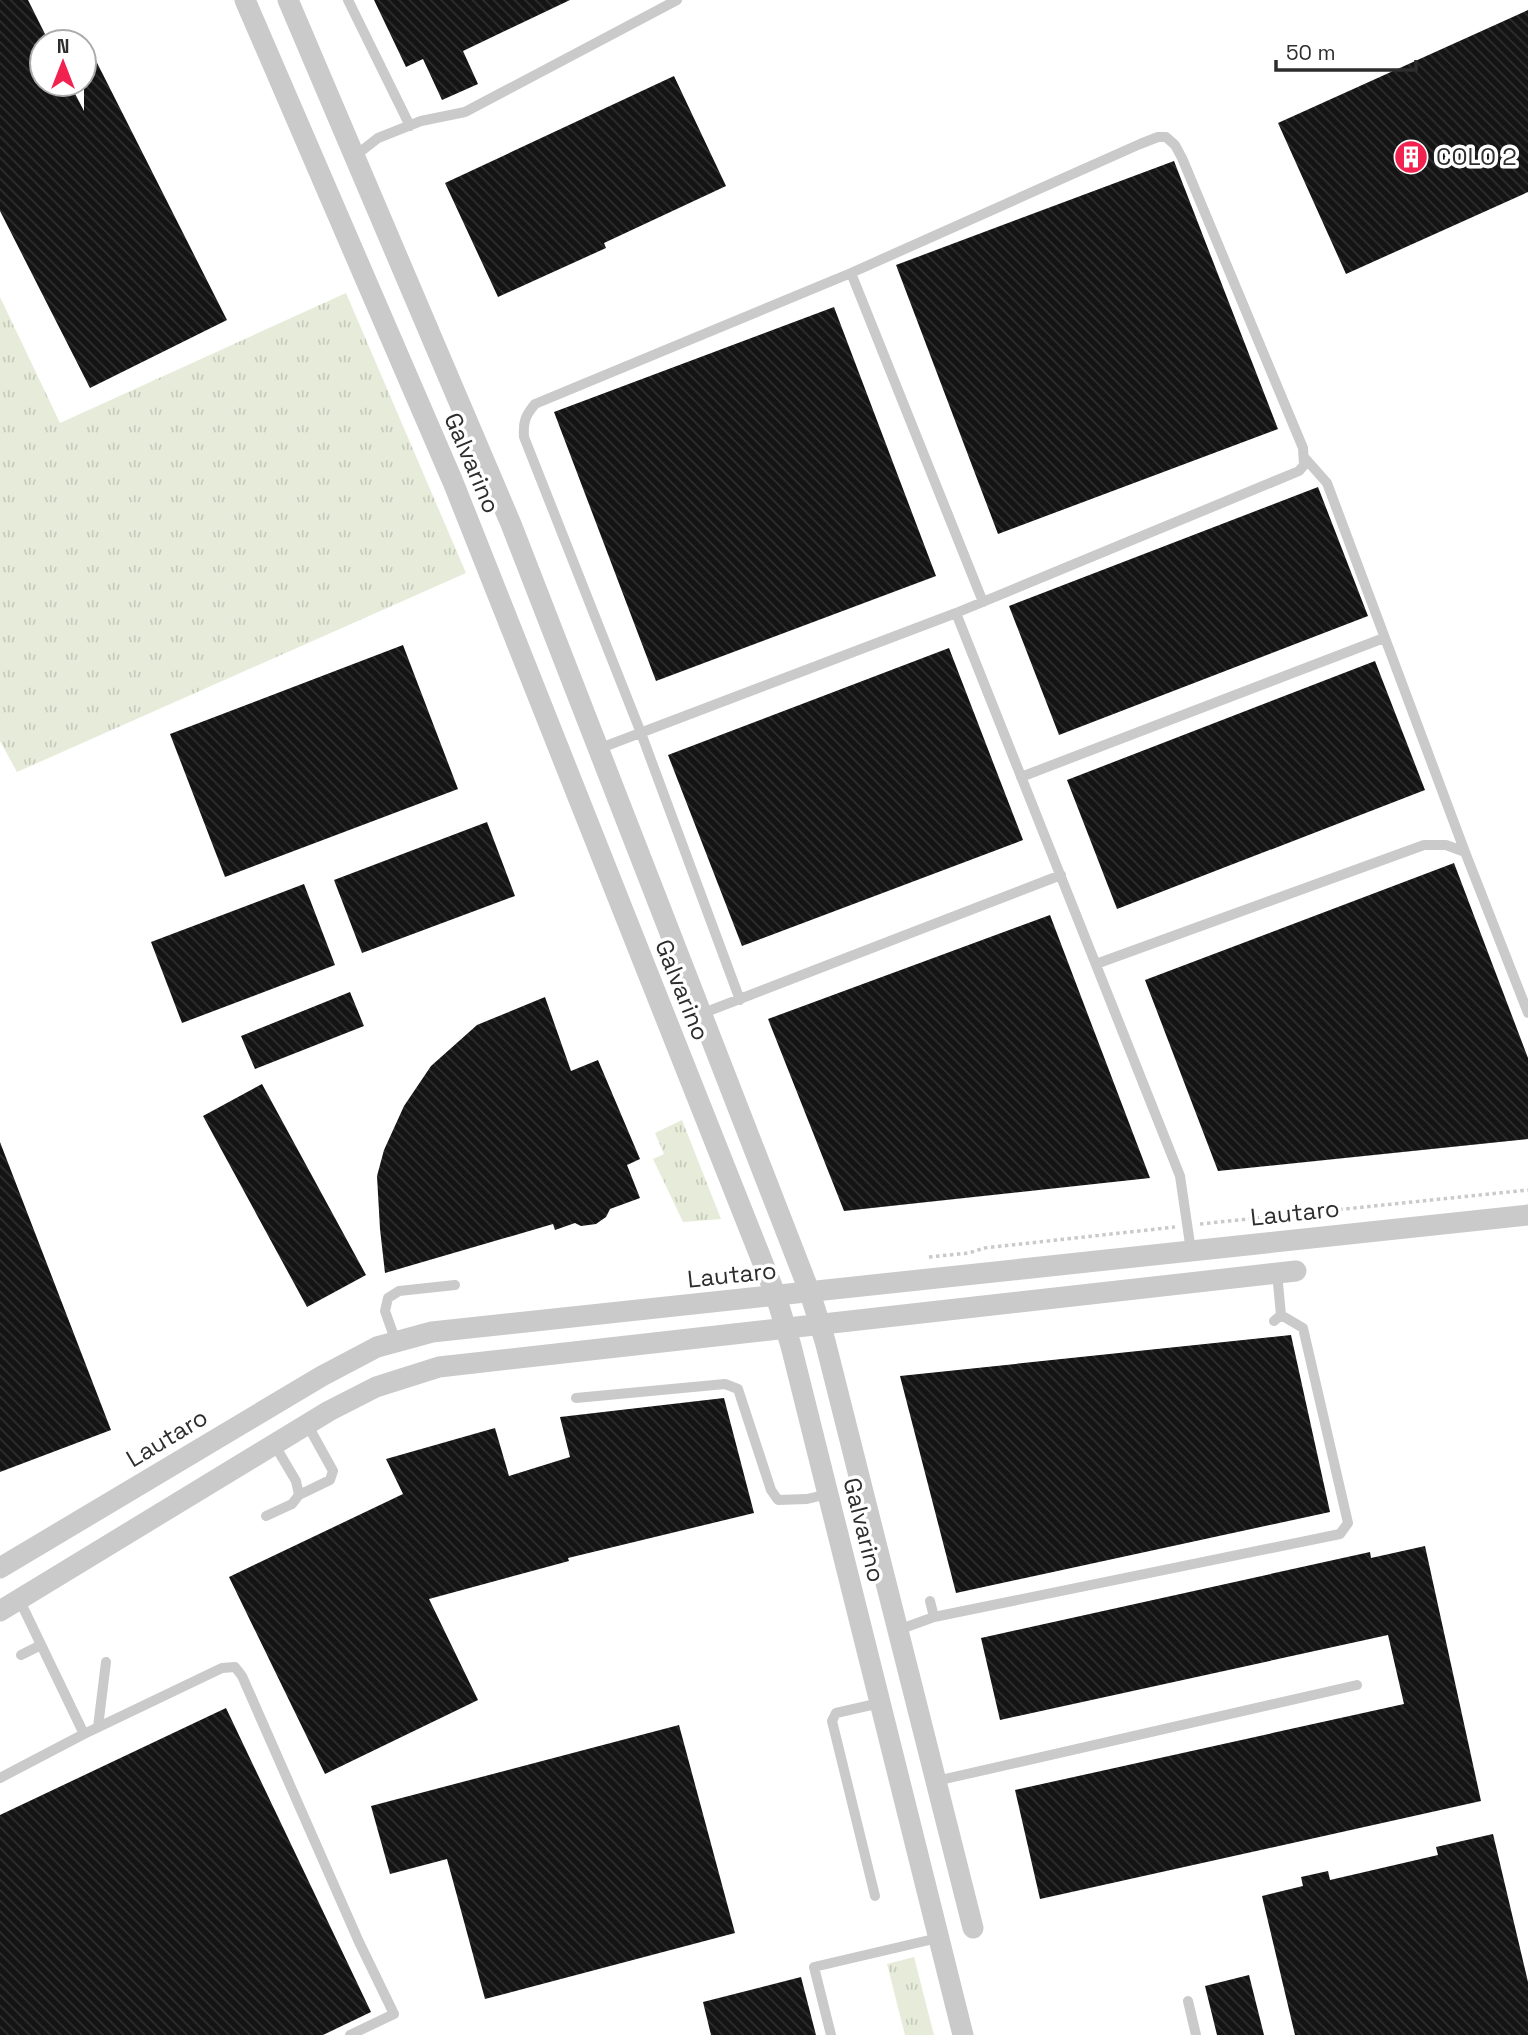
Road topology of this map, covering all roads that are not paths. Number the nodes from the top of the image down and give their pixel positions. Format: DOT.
graph roads {
  1 [pos="245,0"];
  2 [pos="288,0"];
  3 [pos="348,0"];
  4 [pos="677,0"];
  5 [pos="410,126"];
  6 [pos="356,161"];
  7 [pos="851,273"];
  8 [pos="1304,457"];
  9 [pos="982,602"];
  10 [pos="956,613"];
  11 [pos="1384,638"];
  12 [pos="641,733"];
  13 [pos="598,749"];
  14 [pos="1021,777"];
  15 [pos="1465,852"];
  16 [pos="1060,875"];
  17 [pos="1096,964"];
  18 [pos="740,1000"];
  19 [pos="1528,1013"];
  20 [pos="700,1015"];
  21 [pos="1528,1215"];
  22 [pos="1191,1251"];
  23 [pos="1286,1272"];
  24 [pos="455,1285"];
  25 [pos="810,1293"];
  26 [pos="776,1296"];
  27 [pos="819,1324"];
  28 [pos="786,1328"];
  29 [pos="396,1342"];
  30 [pos="576,1398"];
  31 [pos="307,1424"];
  32 [pos="274,1444"];
  33 [pos="828,1494"];
  34 [pos="299,1495"];
  35 [pos="266,1516"];
  36 [pos="0,1568"];
  37 [pos="19,1600"];
  38 [pos="930,1601"];
  39 [pos="0,1611"];
  40 [pos="934,1617"];
  41 [pos="898,1630"];
  42 [pos="41,1645"];
  43 [pos="21,1655"];
  44 [pos="106,1662"];
  45 [pos="1357,1685"];
  46 [pos="880,1703"];
  47 [pos="98,1727"];
  48 [pos="84,1734"];
  49 [pos="0,1778"];
  50 [pos="936,1781"];
  51 [pos="875,1896"];
  52 [pos="973,1928"];
  53 [pos="938,1938"];
  54 [pos="1188,2001"];
  55 [pos="350,2035"];
  56 [pos="831,2035"];
  57 [pos="963,2035"];
  58 [pos="1196,2035"];
  1 -- 26 [label="street, Galvarino"];
  2 -- 6 [label="street, Galvarino"];
  3 -- 5 [label="lane"];
  4 -- 5 [label="lane"];
  5 -- 6 [label="lane"];
  6 -- 13 [label="street, Galvarino"];
  7 -- 8 [label="lane"];
  7 -- 9 [label="lane"];
  7 -- 12 [label="lane"];
  8 -- 9 [label="lane"];
  8 -- 11 [label="lane"];
  9 -- 10 [label="lane"];
  10 -- 12 [label="lane"];
  10 -- 14 [label="lane"];
  11 -- 14 [label="lane"];
  11 -- 15 [label="lane"];
  12 -- 13 [label="lane"];
  12 -- 18 [label="lane"];
  13 -- 20 [label="street, Galvarino"];
  14 -- 16 [label="lane"];
  15 -- 17 [label="lane"];
  15 -- 19 [label="lane"];
  16 -- 17 [label="lane"];
  16 -- 18 [label="lane"];
  17 -- 22 [label="lane"];
  18 -- 20 [label="lane"];
  20 -- 25 [label="street, Galvarino"];
  21 -- 22 [label="street, Lautaro"];
  22 -- 25 [label="street, Lautaro"];
  23 -- 27 [label="street"];
  23 -- 40 [label="lane"];
  24 -- 29 [label="lane"];
  25 -- 26 [label="street, Lautaro"];
  25 -- 27 [label="street, Galvarino"];
  26 -- 28 [label="street, Galvarino"];
  26 -- 29 [label="street, Lautaro"];
  27 -- 28 [label="street"];
  27 -- 41 [label="street, Galvarino"];
  28 -- 31 [label="street"];
  28 -- 33 [label="street, Galvarino"];
  29 -- 36 [label="street, Lautaro"];
  30 -- 33 [label="lane"];
  31 -- 32 [label="street"];
  31 -- 34 [label="lane"];
  32 -- 34 [label="lane"];
  32 -- 37 [label="street"];
  33 -- 46 [label="street, Galvarino"];
  34 -- 35 [label="lane"];
  37 -- 39 [label="street"];
  37 -- 42 [label="lane"];
  38 -- 40 [label="lane"];
  40 -- 41 [label="lane"];
  41 -- 50 [label="street, Galvarino"];
  42 -- 43 [label="lane"];
  42 -- 48 [label="lane"];
  44 -- 47 [label="lane"];
  45 -- 50 [label="lane"];
  46 -- 51 [label="lane"];
  46 -- 53 [label="street, Galvarino"];
  47 -- 48 [label="lane"];
  47 -- 55 [label="lane"];
  48 -- 49 [label="lane"];
  50 -- 52 [label="street, Galvarino"];
  53 -- 56 [label="lane"];
  53 -- 57 [label="street, Galvarino"];
  54 -- 58 [label="lane"];
}
